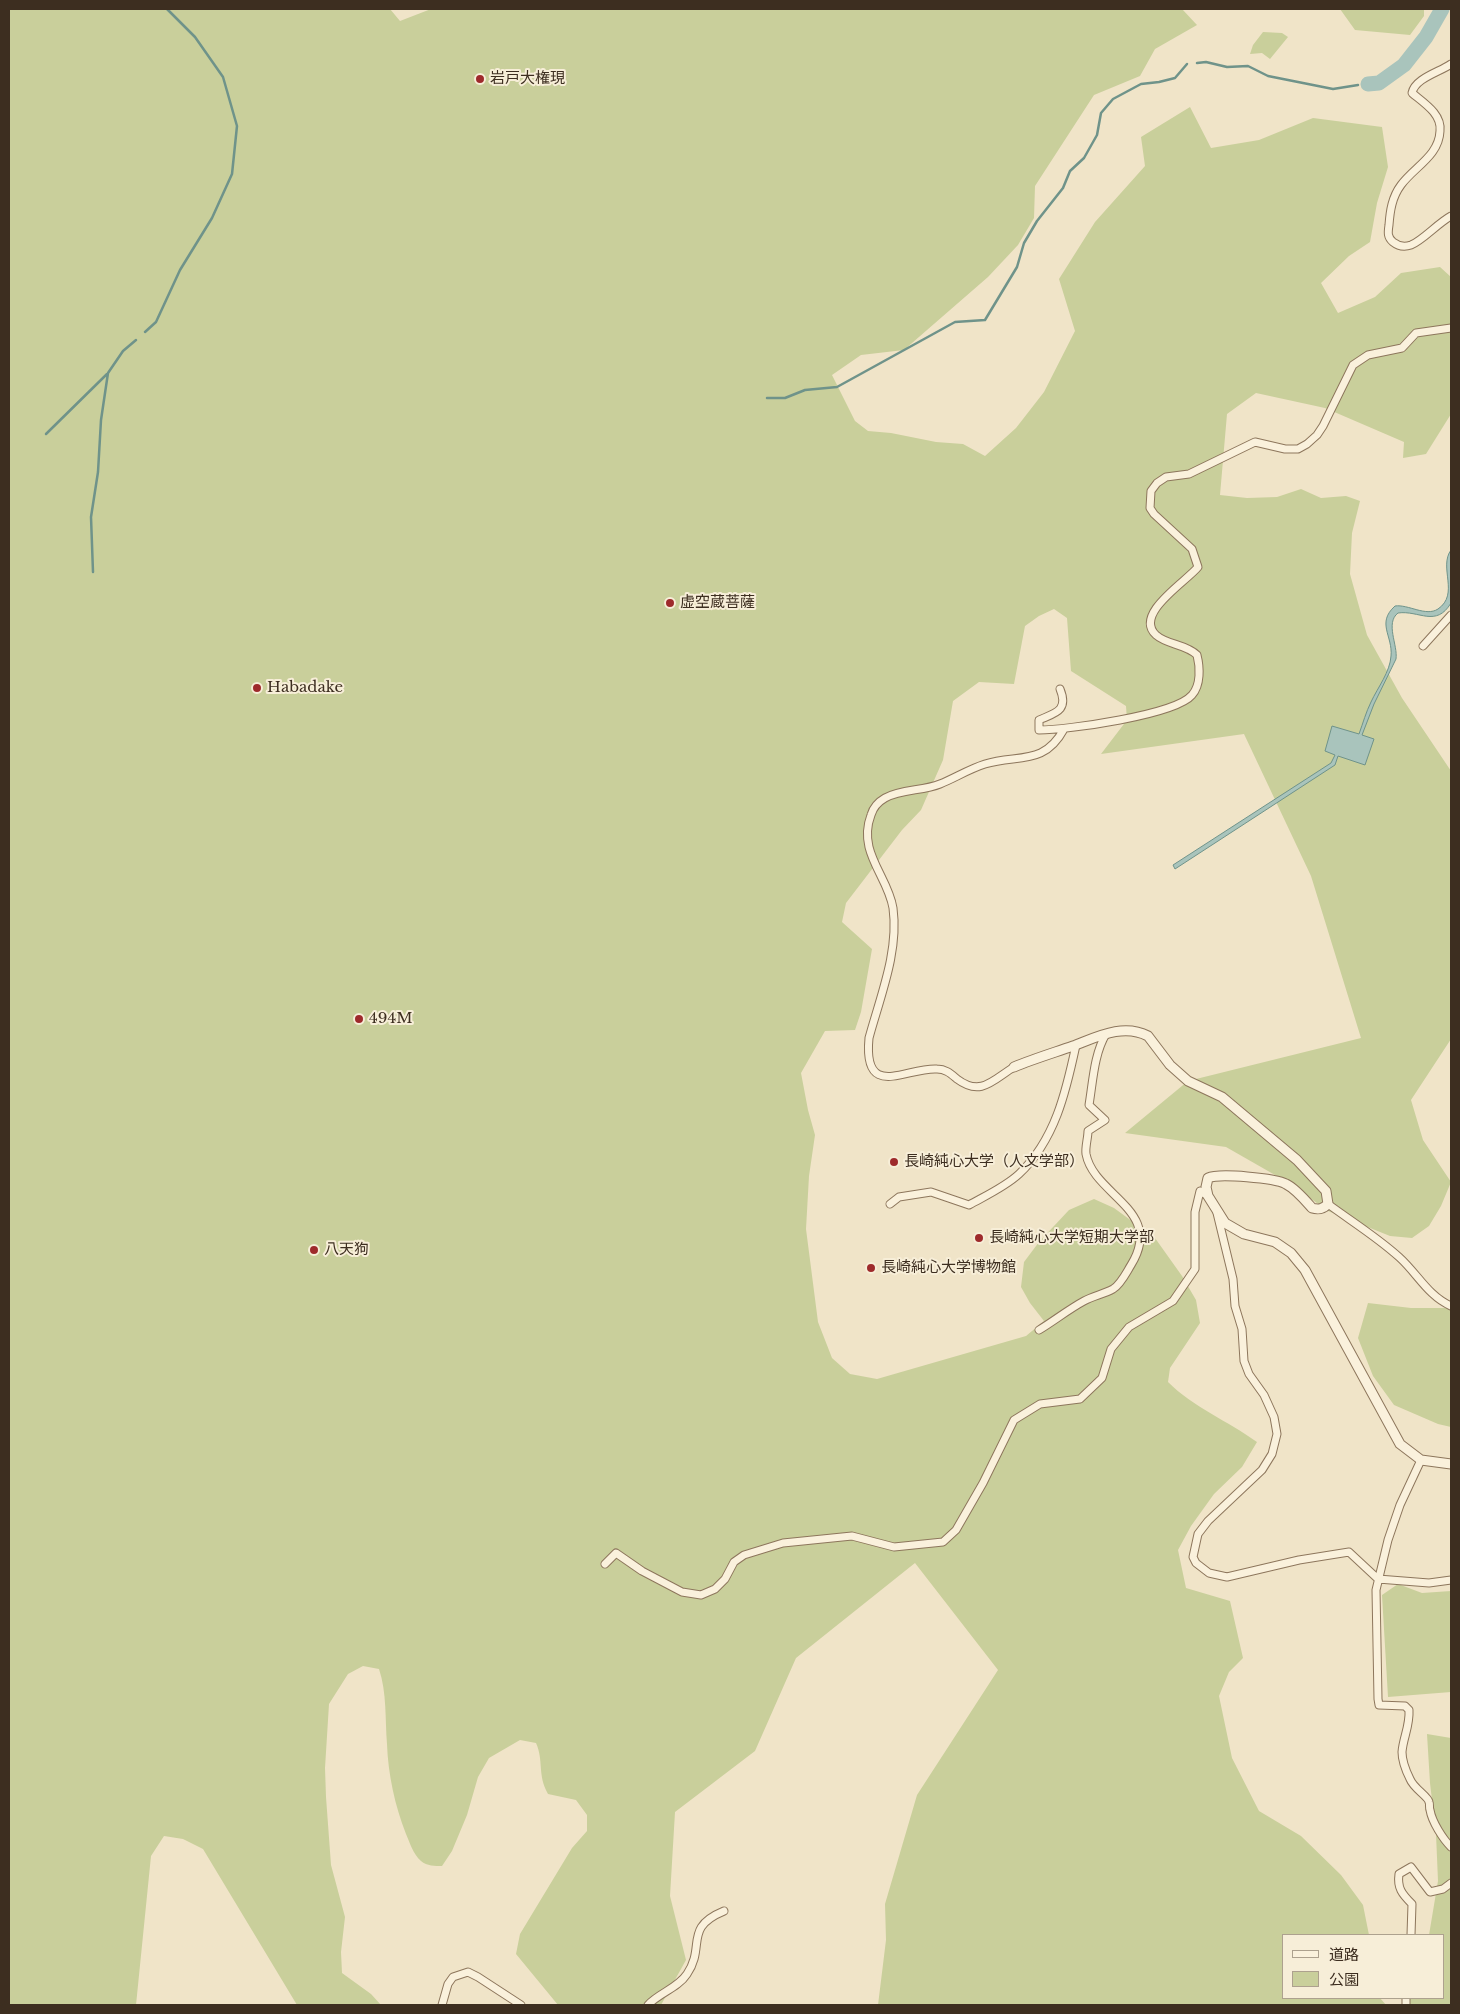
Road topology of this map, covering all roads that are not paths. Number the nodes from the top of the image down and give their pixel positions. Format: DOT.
graph roads {
  1 [pos="1451,64"];
  2 [pos="1451,216"];
  3 [pos="1451,328"];
  4 [pos="1451,615"];
  5 [pos="1423,646"];
  6 [pos="1060,690"];
  7 [pos="1064,730"];
  8 [pos="1106,1034"];
  9 [pos="1076,1045"];
  10 [pos="1014,1067"];
  11 [pos="1208,1196"];
  12 [pos="890,1204"];
  13 [pos="1328,1204"];
  14 [pos="1216,1210"];
  15 [pos="1451,1306"];
  16 [pos="1039,1330"];
  17 [pos="1421,1460"];
  18 [pos="1451,1464"];
  19 [pos="605,1564"];
  20 [pos="1378,1579"];
  21 [pos="1451,1580"];
  22 [pos="1451,1847"];
  23 [pos="1451,1883"];
  24 [pos="724,1911"];
  25 [pos="1411,1934"];
  26 [pos="442,2005"];
  27 [pos="522,2005"];
  28 [pos="648,2005"];
  1 -- 2 [label="street"];
  3 -- 7 [label="street"];
  4 -- 5 [label="street"];
  6 -- 7 [label="street"];
  7 -- 10 [label="street"];
  8 -- 9 [label="street"];
  8 -- 13 [label="street"];
  8 -- 16 [label="street"];
  9 -- 10 [label="street"];
  9 -- 12 [label="street"];
  11 -- 13 [label="street"];
  11 -- 14 [label="street"];
  11 -- 19 [label="street"];
  13 -- 15 [label="street"];
  14 -- 17 [label="street"];
  14 -- 20 [label="street"];
  17 -- 18 [label="street"];
  17 -- 20 [label="street"];
  20 -- 21 [label="street"];
  20 -- 22 [label="street"];
  23 -- 25 [label="street"];
  24 -- 28 [label="street"];
  26 -- 27 [label="street"];
}
